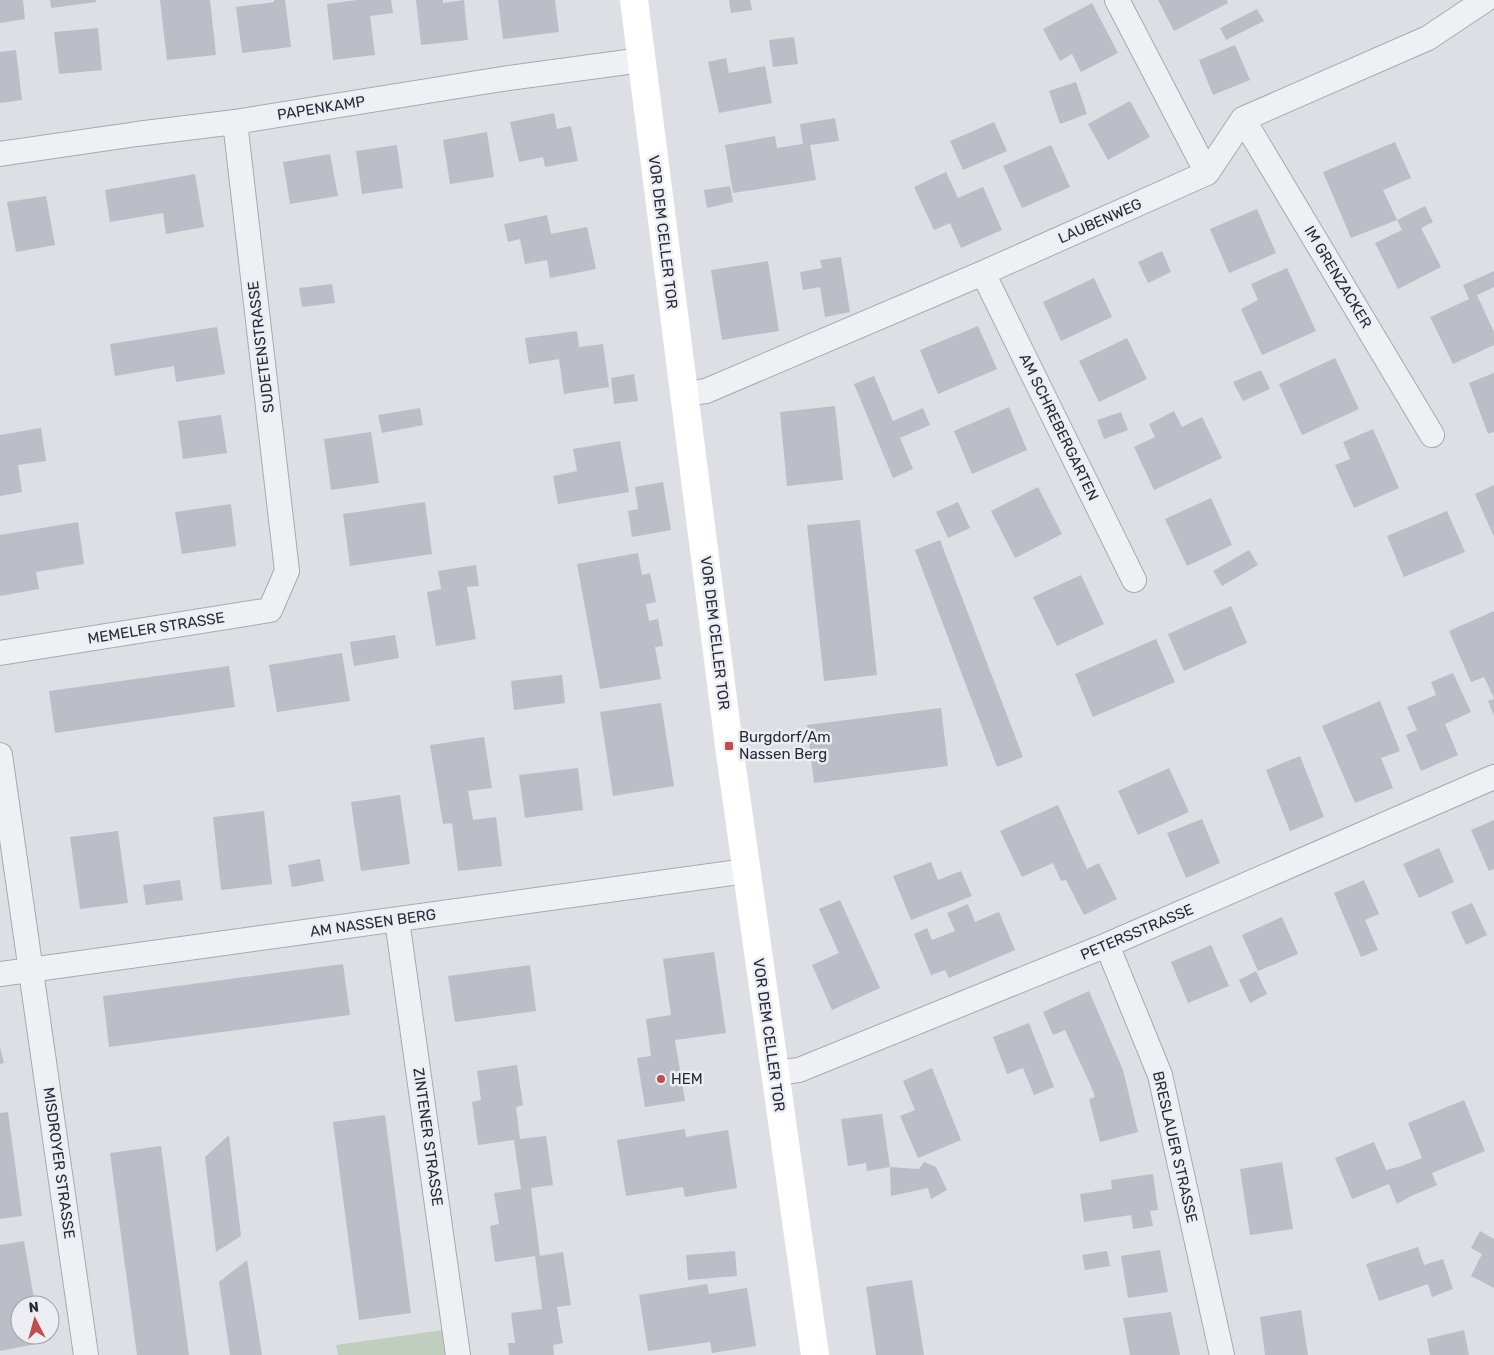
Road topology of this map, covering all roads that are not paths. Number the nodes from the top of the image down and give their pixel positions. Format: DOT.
graph roads {
  1 [pos="634,0"];
  2 [pos="1117,0"];
  3 [pos="1484,0"];
  4 [pos="642,60"];
  5 [pos="1243,118"];
  6 [pos="235,122"];
  7 [pos="0,154"];
  8 [pos="1207,173"];
  9 [pos="983,274"];
  10 [pos="684,394"];
  11 [pos="1432,435"];
  12 [pos="287,571"];
  13 [pos="1134,580"];
  14 [pos="0,653"];
  15 [pos="0,755"];
  16 [pos="1494,777"];
  17 [pos="746,871"];
  18 [pos="397,920"];
  19 [pos="1107,945"];
  20 [pos="32,970"];
  21 [pos="0,974"];
  22 [pos="775,1073"];
  23 [pos="86,1355"];
  24 [pos="458,1355"];
  25 [pos="815,1355"];
  26 [pos="1222,1355"];
  1 -- 4 [label="street, VOR DEM CELLER TOR"];
  2 -- 8 [label="street"];
  3 -- 5 [label="street"];
  4 -- 6 [label="street, PAPENKAMP"];
  4 -- 10 [label="street, VOR DEM CELLER TOR"];
  5 -- 8 [label="street"];
  5 -- 11 [label="street, IM GRENZACKER"];
  6 -- 7 [label="street, PAPENKAMP"];
  6 -- 12 [label="street, SUDETENSTRASSE"];
  8 -- 9 [label="street, LAUBENWEG"];
  9 -- 10 [label="street, LAUBENWEG"];
  9 -- 13 [label="street, AM SCHREBERGARTEN"];
  10 -- 17 [label="street, VOR DEM CELLER TOR"];
  12 -- 14 [label="street, MEMELER STRASSE"];
  15 -- 20 [label="street, MISDROYER STRASSE"];
  16 -- 19 [label="street, PETERSSTRASSE"];
  17 -- 18 [label="street, AM NASSEN BERG"];
  17 -- 22 [label="street, VOR DEM CELLER TOR"];
  18 -- 20 [label="street, AM NASSEN BERG"];
  18 -- 24 [label="street, ZINTENER STRASSE"];
  19 -- 22 [label="street, PETERSSTRASSE"];
  19 -- 26 [label="street, BRESLAUER STRASSE"];
  20 -- 21 [label="street, AM NASSEN BERG"];
  20 -- 23 [label="street, MISDROYER STRASSE"];
  22 -- 25 [label="street, VOR DEM CELLER TOR"];
}
